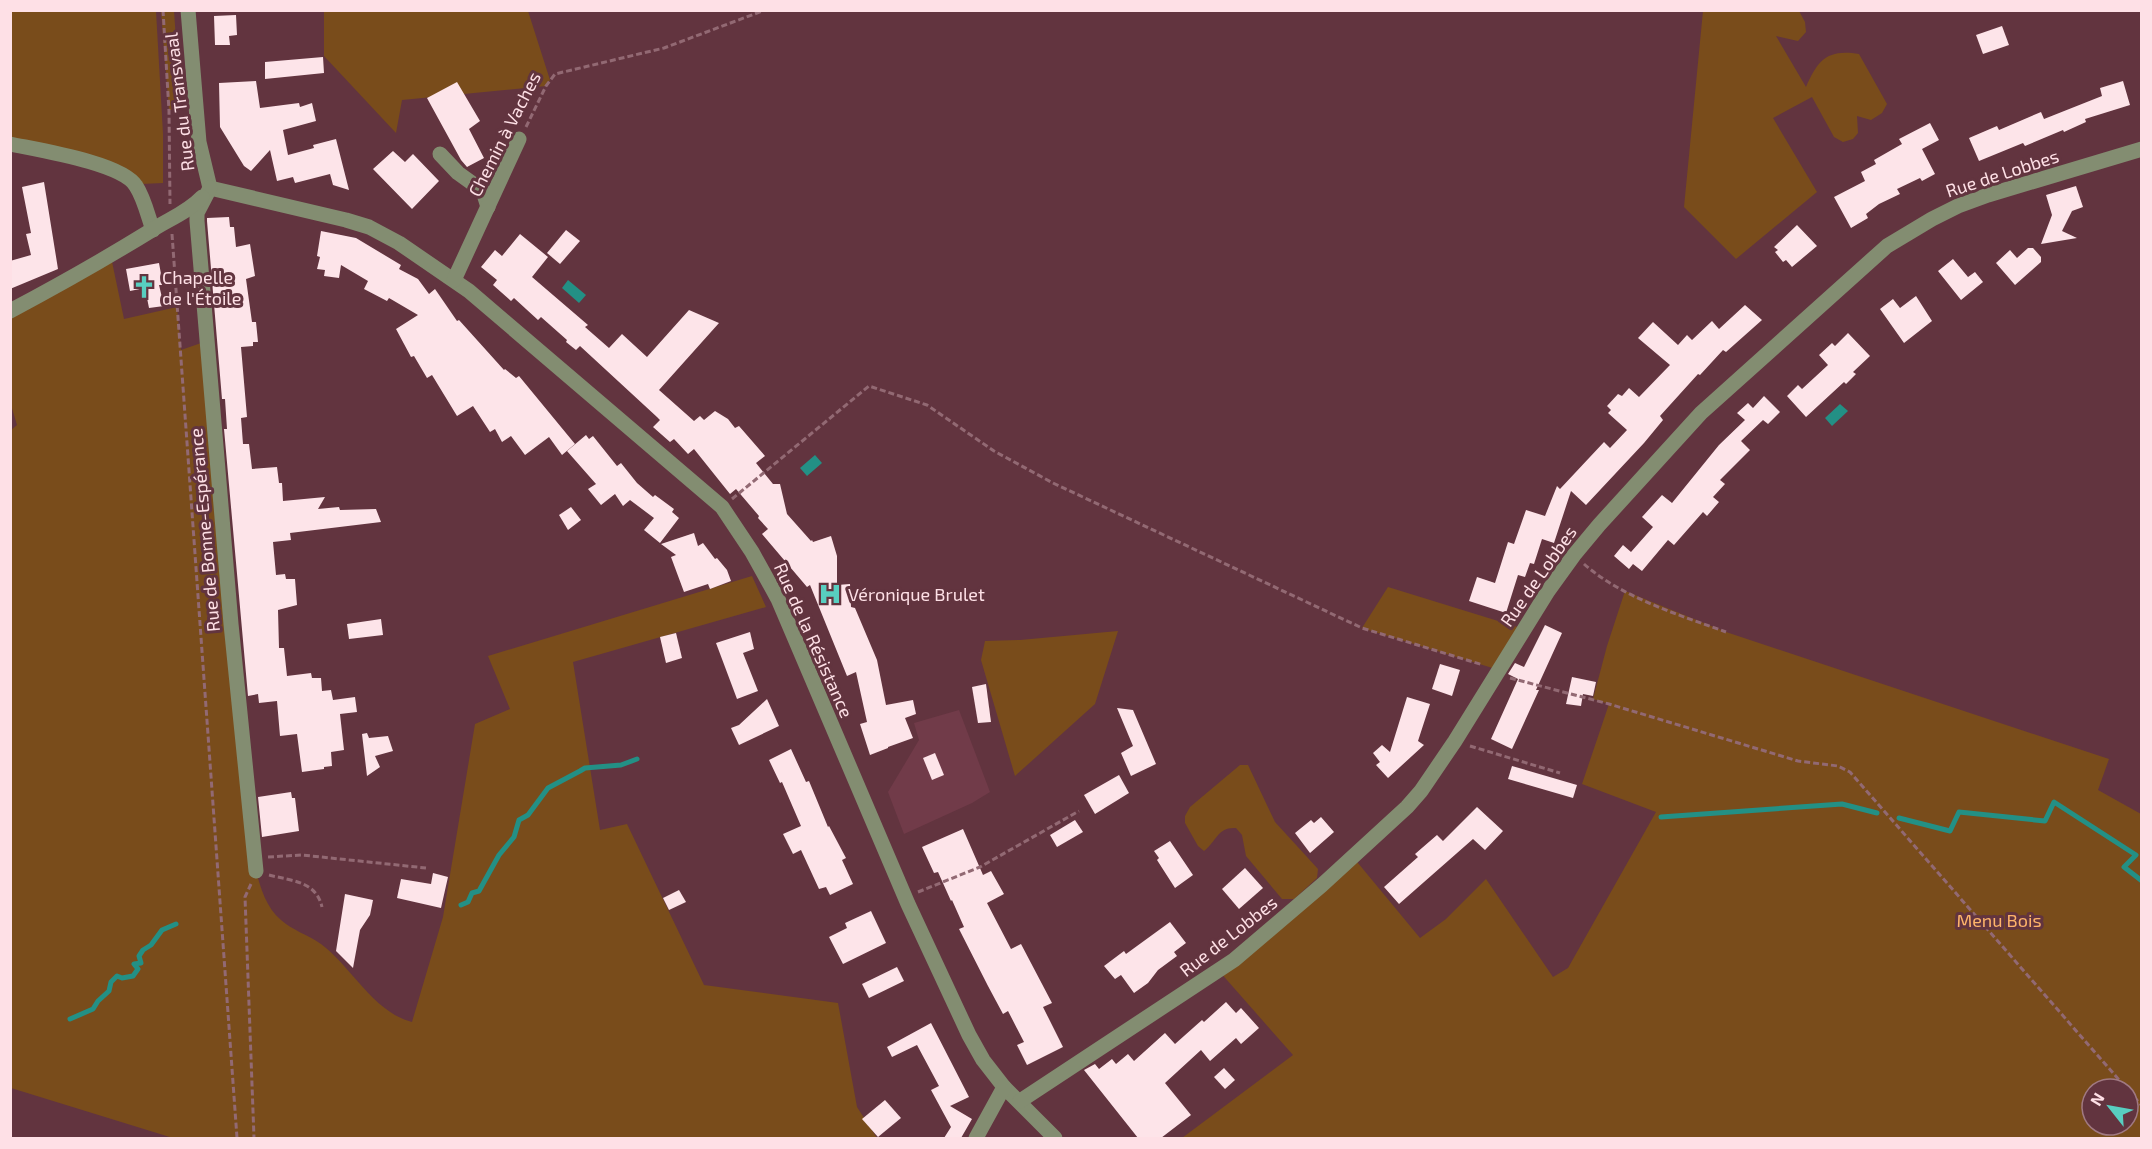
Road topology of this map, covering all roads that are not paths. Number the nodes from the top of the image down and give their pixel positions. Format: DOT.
graph roads {
  1 [pos="188,10"];
  2 [pos="519,139"];
  3 [pos="10,144"];
  4 [pos="2142,149"];
  5 [pos="440,154"];
  6 [pos="210,188"];
  7 [pos="488,207"];
  8 [pos="153,230"];
  9 [pos="454,280"];
  10 [pos="10,311"];
  11 [pos="255,865"];
  12 [pos="1004,1087"];
  13 [pos="1020,1101"];
  14 [pos="976,1138"];
  15 [pos="1054,1138"];
  1 -- 6 [label="street, Rue du Transvaal"];
  2 -- 7 [label="street, Chemin à Vaches"];
  3 -- 8 [label="street"];
  4 -- 13 [label="street, Rue de Lobbes"];
  5 -- 7 [label="street"];
  6 -- 8 [label="street"];
  6 -- 9 [label="street, Rue de la Résistance"];
  6 -- 11 [label="street, Rue de Bonne-Espérance"];
  7 -- 9 [label="street, Chemin à Vaches"];
  8 -- 10 [label="street"];
  9 -- 12 [label="street, Rue de la Résistance"];
  12 -- 13 [label="street, Rue de la Résistance"];
  12 -- 14 [label="street"];
  13 -- 15 [label="street, Rue de la Résistance"];
}
